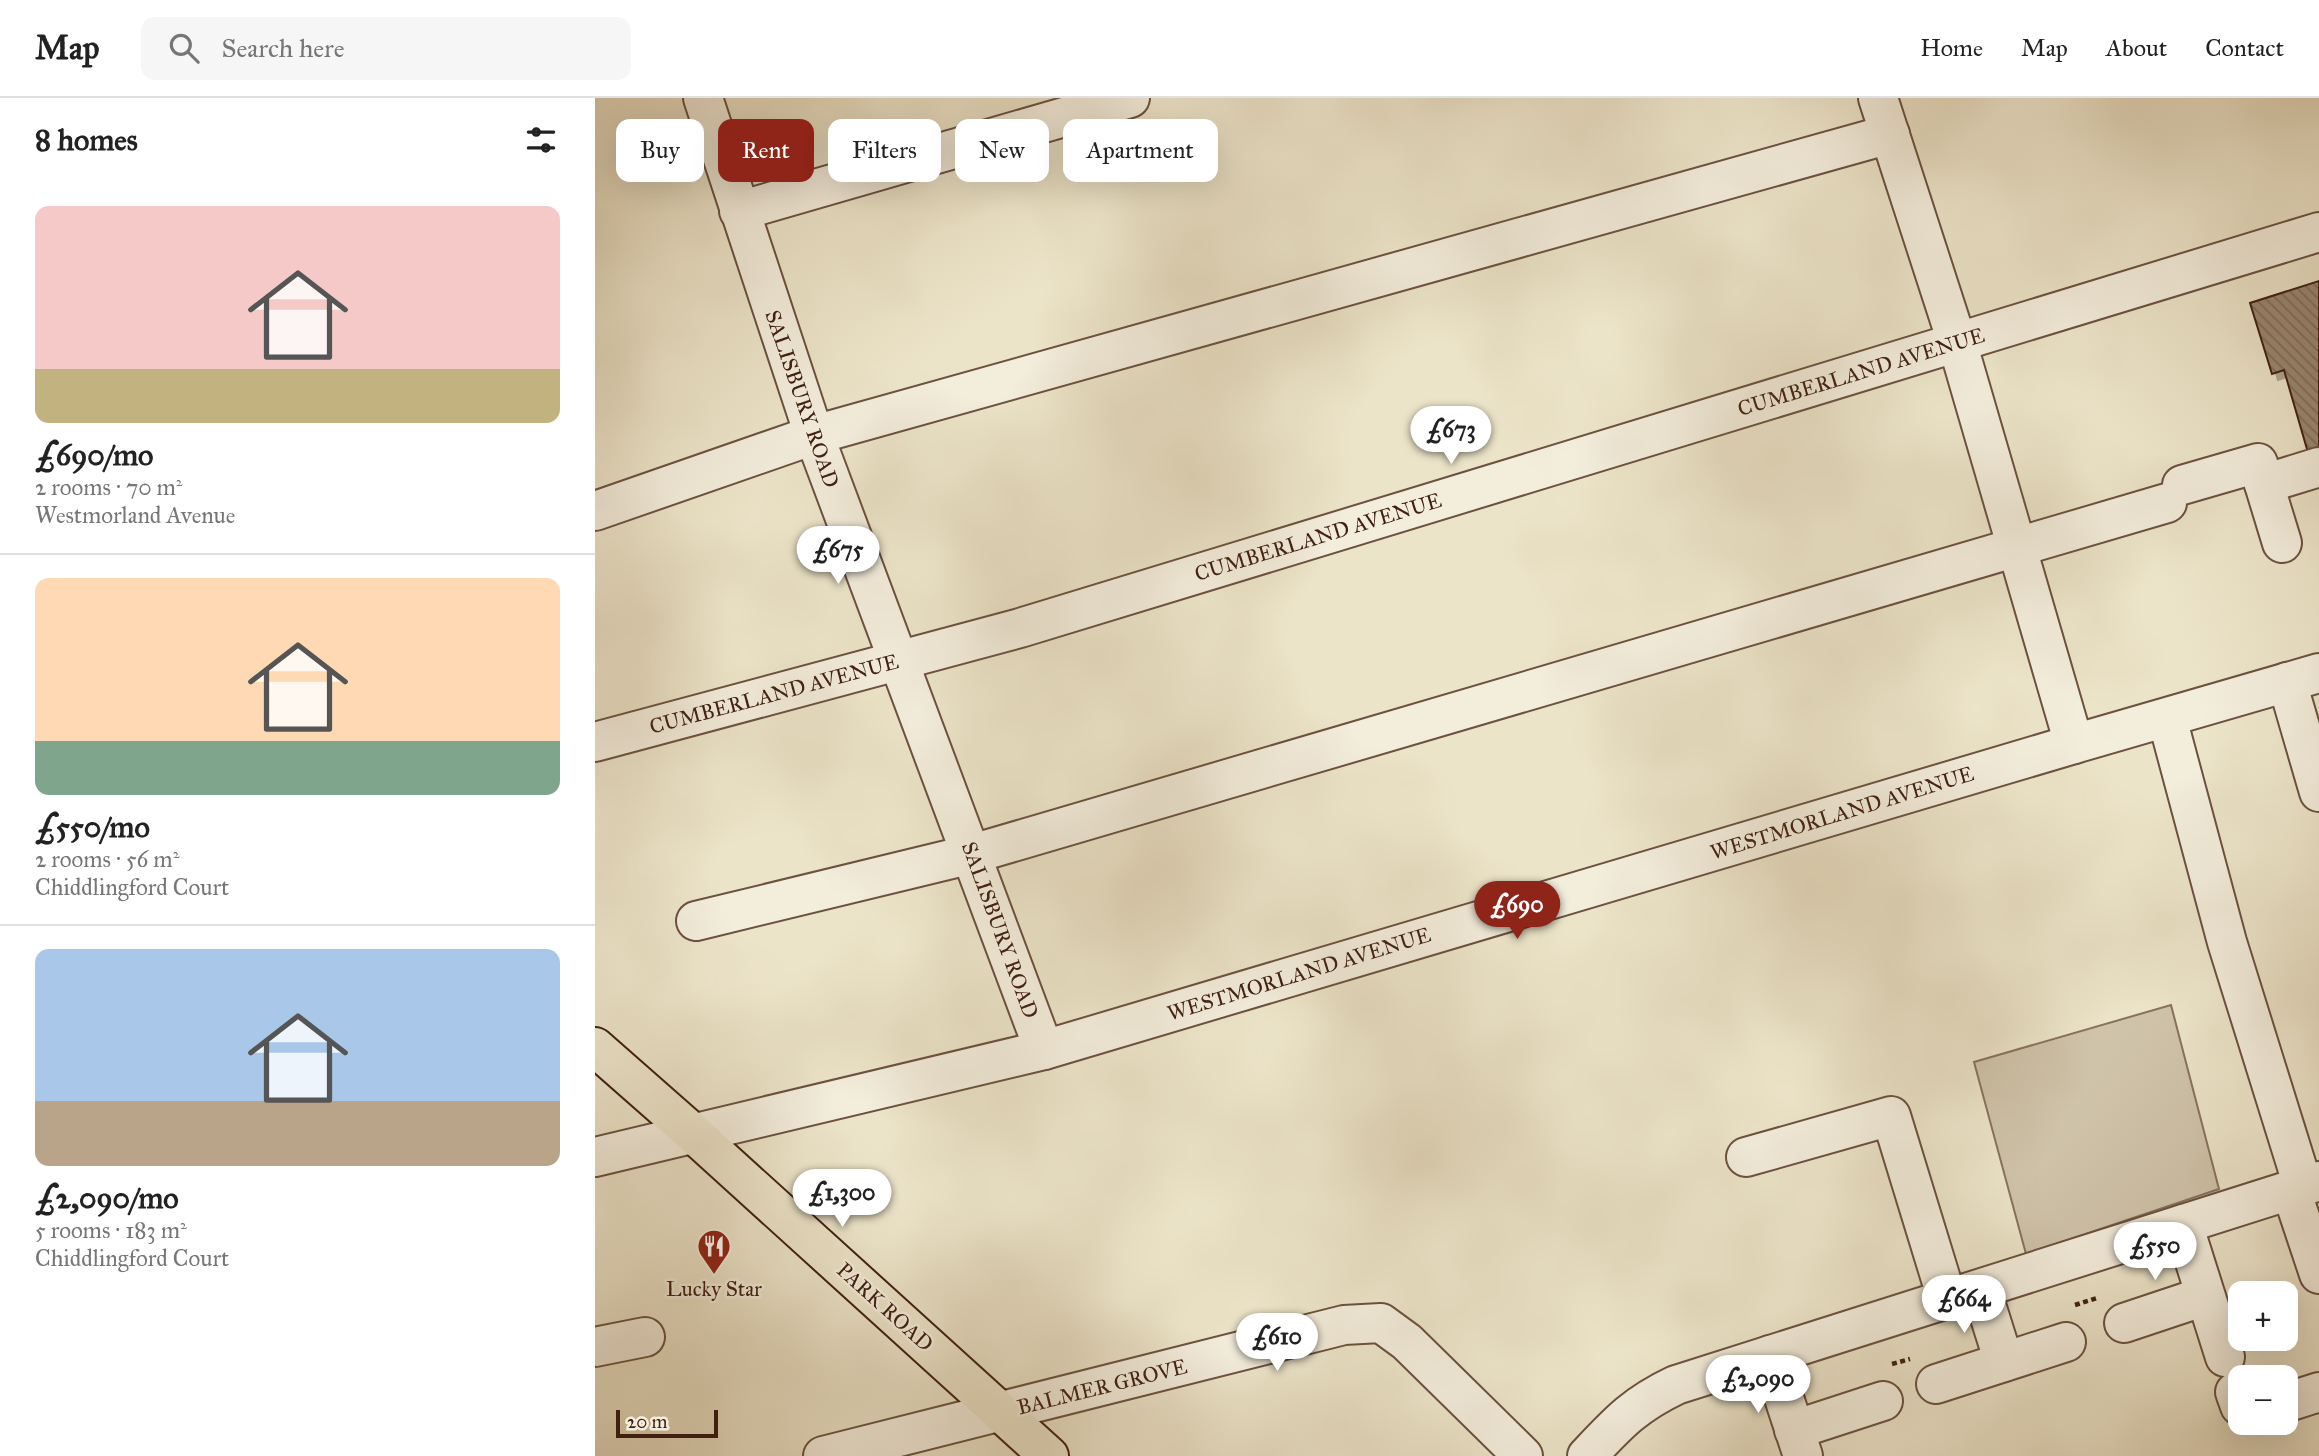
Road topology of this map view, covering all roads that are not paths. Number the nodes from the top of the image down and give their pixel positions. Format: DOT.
graph roads {
  1 [pos="703,98"];
  2 [pos="1130,98"];
  3 [pos="1878,98"];
  4 [pos="1030,112"];
  5 [pos="1889,134"];
  6 [pos="739,211"];
  7 [pos="2319,232"];
  8 [pos="1957,342"];
  9 [pos="814,435"];
  10 [pos="2319,467"];
  11 [pos="2264,484"];
  12 [pos="595,511"];
  13 [pos="2283,543"];
  14 [pos="2017,546"];
  15 [pos="897,661"];
  16 [pos="2303,678"];
  17 [pos="2167,718"];
  18 [pos="595,742"];
  19 [pos="2074,744"];
  20 [pos="2319,792"];
  21 [pos="972,854"];
  22 [pos="696,921"];
  23 [pos="595,1047"];
  24 [pos="1044,1050"];
  25 [pos="695,1135"];
  26 [pos="595,1157"];
  27 [pos="1746,1157"];
  28 [pos="2304,1186"];
  29 [pos="2183,1224"];
  30 [pos="2319,1274"];
  31 [pos="1964,1294"];
  32 [pos="2205,1296"];
  33 [pos="2124,1323"];
  34 [pos="645,1337"];
  35 [pos="2066,1342"];
  36 [pos="595,1347"];
  37 [pos="1770,1355"];
  38 [pos="2004,1362"];
  39 [pos="2228,1369"];
  40 [pos="1936,1384"];
  41 [pos="2319,1392"];
  42 [pos="2298,1399"];
  43 [pos="1883,1401"];
  44 [pos="1001,1412"];
  45 [pos="1798,1443"];
  46 [pos="823,1456"];
  47 [pos="1049,1456"];
  48 [pos="1523,1456"];
  49 [pos="1587,1456"];
  1 -- 6 [label="street, SALISBURY ROAD"];
  2 -- 4 [label="street"];
  3 -- 5 [label="street"];
  4 -- 6 [label="street"];
  5 -- 8 [label="street"];
  5 -- 9 [label="street"];
  6 -- 9 [label="street, SALISBURY ROAD"];
  7 -- 8 [label="street, CUMBERLAND AVENUE"];
  8 -- 14 [label="street"];
  8 -- 15 [label="street, CUMBERLAND AVENUE"];
  9 -- 12 [label="street"];
  9 -- 15 [label="street, SALISBURY ROAD"];
  10 -- 11 [label="street"];
  11 -- 13 [label="street"];
  11 -- 14 [label="street"];
  14 -- 19 [label="street"];
  14 -- 21 [label="street"];
  15 -- 18 [label="street, CUMBERLAND AVENUE"];
  15 -- 21 [label="street, SALISBURY ROAD"];
  16 -- 17 [label="street, WESTMORLAND AVENUE"];
  16 -- 20 [label="street"];
  17 -- 19 [label="street, WESTMORLAND AVENUE"];
  17 -- 28 [label="street"];
  19 -- 24 [label="street, WESTMORLAND AVENUE"];
  21 -- 22 [label="street"];
  21 -- 24 [label="street, SALISBURY ROAD"];
  23 -- 25 [label="main road, PARK ROAD"];
  24 -- 25 [label="street, WESTMORLAND AVENUE"];
  25 -- 26 [label="street, WESTMORLAND AVENUE"];
  25 -- 44 [label="main road, PARK ROAD"];
  27 -- 31 [label="street"];
  28 -- 29 [label="street"];
  28 -- 30 [label="street"];
  29 -- 31 [label="street"];
  29 -- 32 [label="street"];
  31 -- 37 [label="street"];
  31 -- 38 [label="street"];
  32 -- 33 [label="street"];
  32 -- 39 [label="street"];
  34 -- 36 [label="street"];
  35 -- 38 [label="street"];
  37 -- 45 [label="street"];
  37 -- 49 [label="street"];
  38 -- 40 [label="street"];
  41 -- 42 [label="street"];
  43 -- 45 [label="street"];
  44 -- 46 [label="street, BALMER GROVE"];
  44 -- 47 [label="main road, PARK ROAD"];
  44 -- 48 [label="street, BALMER GROVE"];
}
